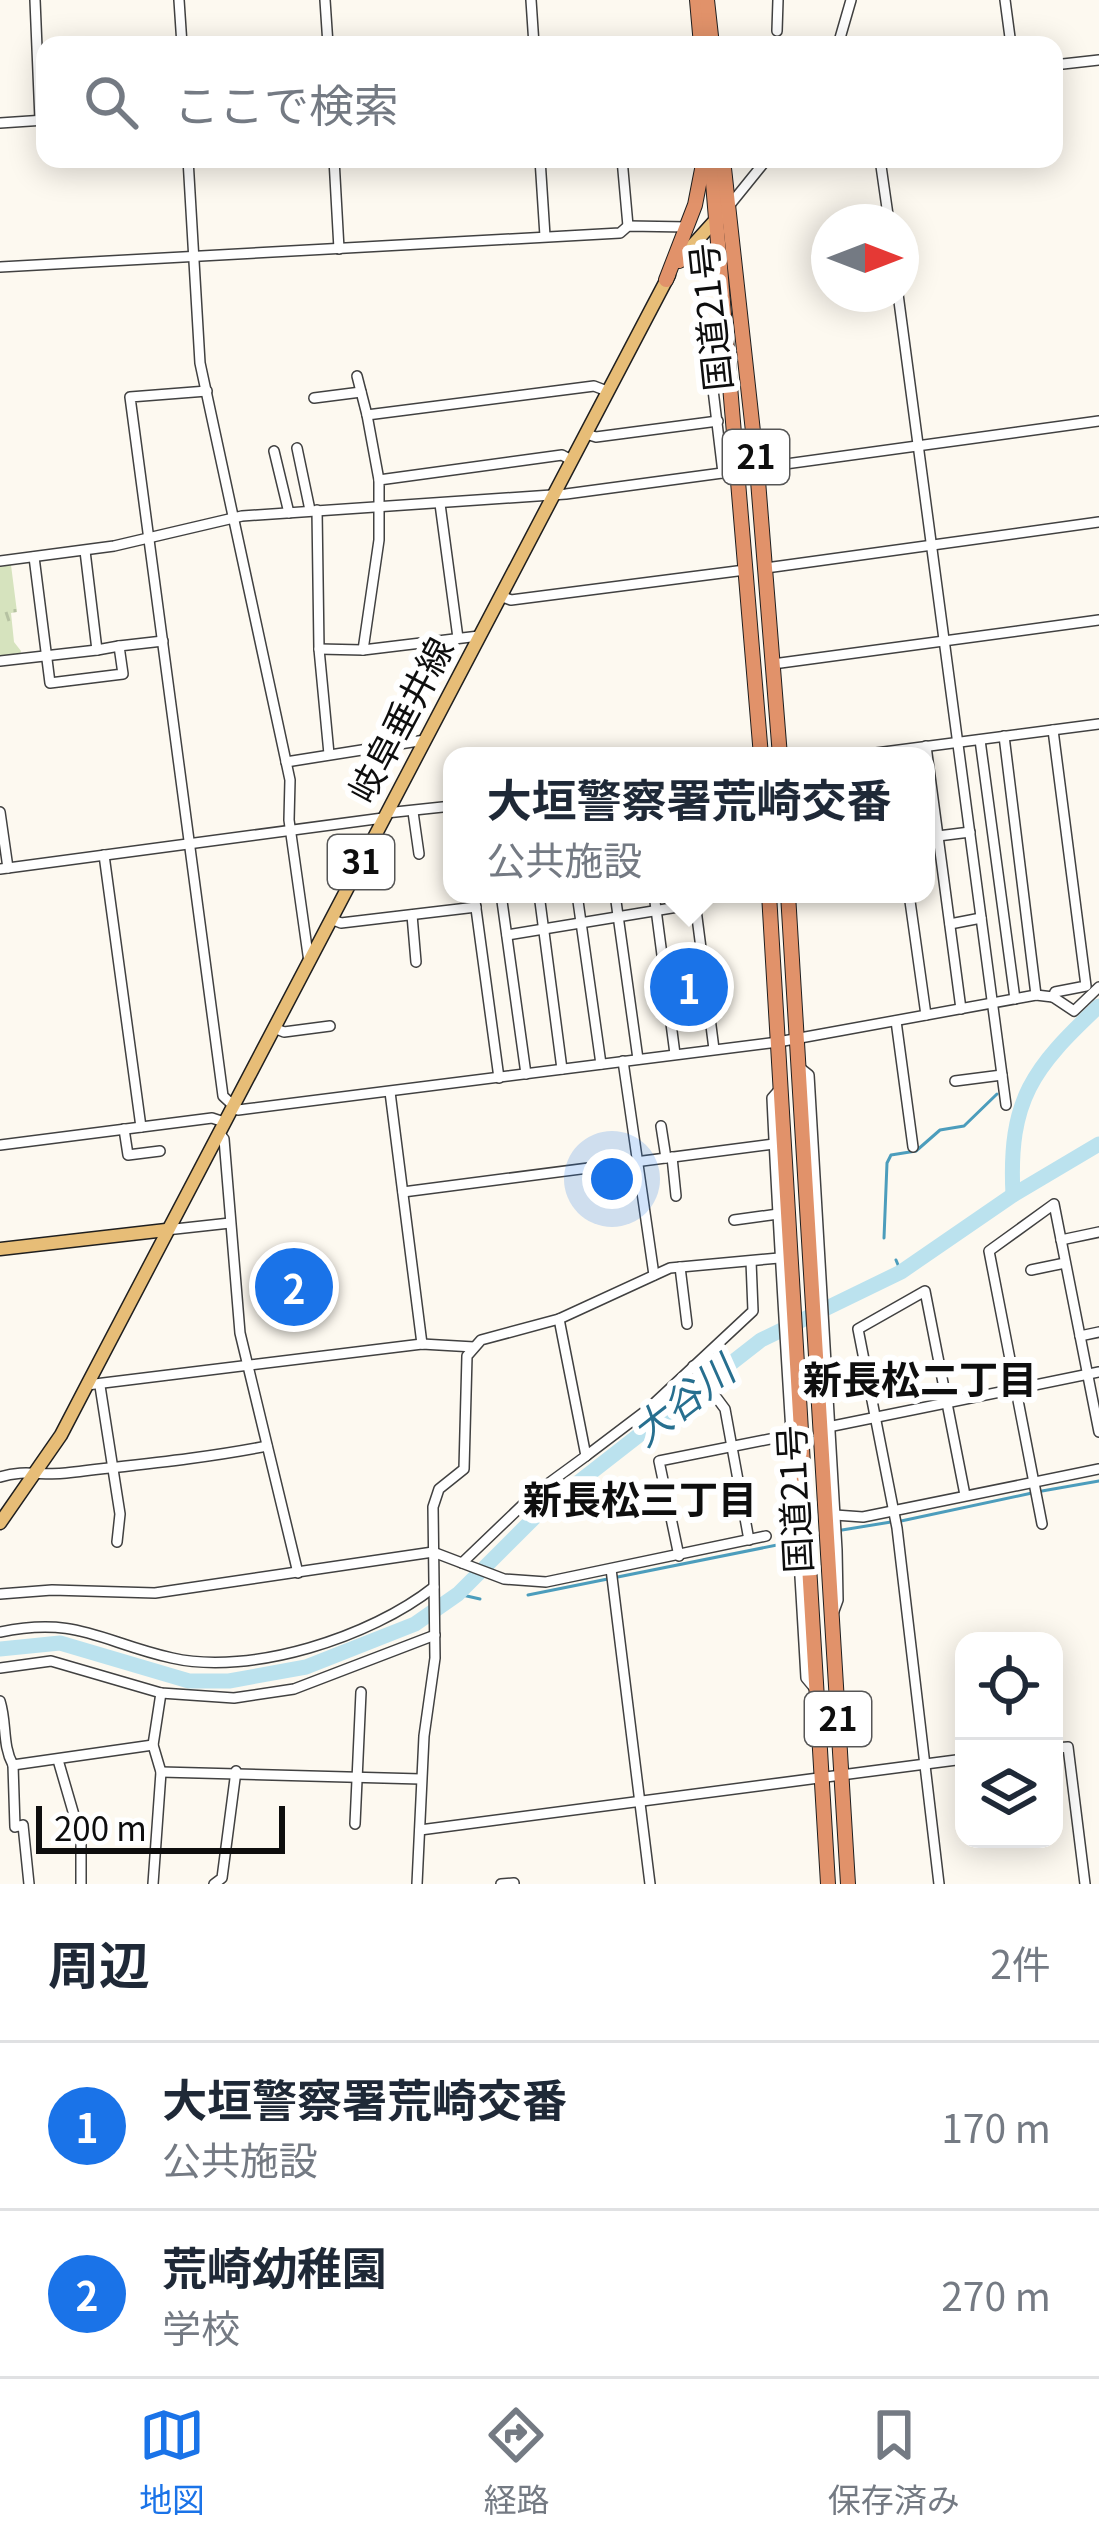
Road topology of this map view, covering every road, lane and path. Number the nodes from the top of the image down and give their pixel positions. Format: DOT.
graph roads {
  1 [pos="34,0"];
  2 [pos="179,0"];
  3 [pos="325,0"];
  4 [pos="531,0"];
  5 [pos="702,0"];
  6 [pos="778,0"];
  7 [pos="851,0"];
  8 [pos="1005,0"];
  9 [pos="777,31"];
  10 [pos="37,36"];
  11 [pos="181,36"];
  12 [pos="327,36"];
  13 [pos="533,36"];
  14 [pos="700,36"];
  15 [pos="710,36"];
  16 [pos="841,36"];
  17 [pos="1010,36"];
  18 [pos="1099,60"];
  19 [pos="1063,64"];
  20 [pos="36,120"];
  21 [pos="0,123"];
  22 [pos="188,168"];
  23 [pos="335,168"];
  24 [pos="541,168"];
  25 [pos="623,168"];
  26 [pos="705,168"];
  27 [pos="710,168"];
  28 [pos="724,168"];
  29 [pos="760,168"];
  30 [pos="881,168"];
  31 [pos="886,204"];
  32 [pos="729,206"];
  33 [pos="718,218"];
  34 [pos="628,226"];
  35 [pos="688,226"];
  36 [pos="545,236"];
  37 [pos="339,248"];
  38 [pos="193,256"];
  39 [pos="679,261"];
  40 [pos="0,267"];
  41 [pos="666,280"];
  42 [pos="900,312"];
  43 [pos="730,353"];
  44 [pos="711,373"];
  45 [pos="357,376"];
  46 [pos="206,391"];
  47 [pos="607,391"];
  48 [pos="361,392"];
  49 [pos="314,398"];
  50 [pos="367,415"];
  51 [pos="718,421"];
  52 [pos="1099,422"];
  53 [pos="586,434"];
  54 [pos="917,446"];
  55 [pos="297,448"];
  56 [pos="274,451"];
  57 [pos="571,460"];
  58 [pos="757,468"];
  59 [pos="730,472"];
  60 [pos="379,480"];
  61 [pos="553,494"];
  62 [pos="440,504"];
  63 [pos="376,509"];
  64 [pos="313,510"];
  65 [pos="289,512"];
  66 [pos="235,518"];
  67 [pos="1099,522"];
  68 [pos="149,537"];
  69 [pos="930,544"];
  70 [pos="86,551"];
  71 [pos="34,556"];
  72 [pos="0,561"];
  73 [pos="766,568"];
  74 [pos="745,570"];
  75 [pos="500,596"];
  76 [pos="1099,620"];
  77 [pos="479,636"];
  78 [pos="458,638"];
  79 [pos="163,641"];
  80 [pos="943,641"];
  81 [pos="119,646"];
  82 [pos="319,649"];
  83 [pos="97,650"];
  84 [pos="363,650"];
  85 [pos="47,656"];
  86 [pos="0,661"];
  87 [pos="772,664"];
  88 [pos="1099,724"];
  89 [pos="1053,730"];
  90 [pos="1004,736"];
  91 [pos="424,740"];
  92 [pos="980,740"];
  93 [pos="957,743"];
  94 [pos="926,746"];
  95 [pos="760,747"];
  96 [pos="780,747"];
  97 [pos="919,747"];
  98 [pos="329,754"];
  99 [pos="286,762"];
  100 [pos="443,807"];
  101 [pos="0,812"];
  102 [pos="412,812"];
  103 [pos="935,814"];
  104 [pos="385,816"];
  105 [pos="290,832"];
  106 [pos="970,832"];
  107 [pos="938,836"];
  108 [pos="190,844"];
  109 [pos="418,854"];
  110 [pos="104,855"];
  111 [pos="1019,856"];
  112 [pos="997,861"];
  113 [pos="975,866"];
  114 [pos="4,868"];
  115 [pos="1000,890"];
  116 [pos="978,892"];
  117 [pos="475,903"];
  118 [pos="502,903"];
  119 [pos="540,903"];
  120 [pos="579,903"];
  121 [pos="616,903"];
  122 [pos="656,903"];
  123 [pos="682,903"];
  124 [pos="696,903"];
  125 [pos="770,903"];
  126 [pos="788,903"];
  127 [pos="910,903"];
  128 [pos="476,907"];
  129 [pos="657,911"];
  130 [pos="412,915"];
  131 [pos="618,918"];
  132 [pos="981,918"];
  133 [pos="331,919"];
  134 [pos="582,923"];
  135 [pos="950,924"];
  136 [pos="544,929"];
  137 [pos="507,935"];
  138 [pos="309,962"];
  139 [pos="416,962"];
  140 [pos="1099,987"];
  141 [pos="1036,995"];
  142 [pos="1053,997"];
  143 [pos="1015,999"];
  144 [pos="992,1004"];
  145 [pos="961,1009"];
  146 [pos="926,1016"];
  147 [pos="896,1021"];
  148 [pos="330,1026"];
  149 [pos="274,1028"];
  150 [pos="796,1039"];
  151 [pos="778,1042"];
  152 [pos="714,1049"];
  153 [pos="675,1054"];
  154 [pos="638,1059"];
  155 [pos="623,1061"];
  156 [pos="601,1064"];
  157 [pos="562,1070"];
  158 [pos="526,1074"];
  159 [pos="1002,1076"];
  160 [pos="499,1078"];
  161 [pos="955,1081"];
  162 [pos="782,1086"];
  163 [pos="390,1092"];
  164 [pos="1006,1105"];
  165 [pos="232,1107"];
  166 [pos="141,1126"];
  167 [pos="661,1126"];
  168 [pos="221,1127"];
  169 [pos="124,1129"];
  170 [pos="774,1144"];
  171 [pos="0,1145"];
  172 [pos="913,1147"];
  173 [pos="160,1151"];
  174 [pos="669,1157"];
  175 [pos="637,1161"];
  176 [pos="403,1192"];
  177 [pos="676,1196"];
  178 [pos="778,1214"];
  179 [pos="734,1220"];
  180 [pos="230,1223"];
  181 [pos="166,1229"];
  182 [pos="1099,1232"];
  183 [pos="1061,1240"];
  184 [pos="0,1249"];
  185 [pos="779,1258"];
  186 [pos="751,1261"];
  187 [pos="1066,1263"];
  188 [pos="680,1267"];
  189 [pos="1031,1270"];
  190 [pos="654,1275"];
  191 [pos="790,1302"];
  192 [pos="560,1319"];
  193 [pos="687,1324"];
  194 [pos="1099,1332"];
  195 [pos="819,1335"];
  196 [pos="1080,1336"];
  197 [pos="793,1342"];
  198 [pos="422,1343"];
  199 [pos="474,1347"];
  200 [pos="248,1366"];
  201 [pos="695,1368"];
  202 [pos="1093,1374"];
  203 [pos="94,1386"];
  204 [pos="1018,1390"];
  205 [pos="946,1402"];
  206 [pos="1096,1406"];
  207 [pos="875,1417"];
  208 [pos="829,1427"];
  209 [pos="1099,1432"];
  210 [pos="793,1434"];
  211 [pos="267,1446"];
  212 [pos="731,1448"];
  213 [pos="586,1456"];
  214 [pos="111,1467"];
  215 [pos="1099,1469"];
  216 [pos="37,1472"];
  217 [pos="0,1477"];
  218 [pos="1036,1489"];
  219 [pos="964,1495"];
  220 [pos="895,1519"];
  221 [pos="831,1521"];
  222 [pos="0,1523"];
  223 [pos="1042,1524"];
  224 [pos="766,1536"];
  225 [pos="749,1540"];
  226 [pos="117,1542"];
  227 [pos="803,1542"];
  228 [pos="434,1552"];
  229 [pos="679,1556"];
  230 [pos="466,1564"];
  231 [pos="611,1569"];
  232 [pos="298,1573"];
  233 [pos="434,1589"];
  234 [pos="0,1594"];
  235 [pos="832,1615"];
  236 [pos="0,1632"];
  237 [pos="435,1632"];
  238 [pos="0,1668"];
  239 [pos="361,1691"];
  240 [pos="161,1693"];
  241 [pos="0,1701"];
  242 [pos="2,1739"];
  243 [pos="153,1745"];
  244 [pos="1063,1747"];
  245 [pos="58,1760"];
  246 [pos="955,1760"];
  247 [pos="923,1762"];
  248 [pos="13,1766"];
  249 [pos="236,1771"];
  250 [pos="161,1772"];
  251 [pos="841,1773"];
  252 [pos="822,1776"];
  253 [pos="358,1778"];
  254 [pos="421,1779"];
  255 [pos="639,1803"];
  256 [pos="355,1823"];
  257 [pos="15,1827"];
  258 [pos="0,1830"];
  259 [pos="420,1830"];
  260 [pos="514,1882"];
  261 [pos="29,1884"];
  262 [pos="81,1884"];
  263 [pos="153,1884"];
  264 [pos="214,1884"];
  265 [pos="417,1884"];
  266 [pos="501,1884"];
  267 [pos="650,1884"];
  268 [pos="828,1884"];
  269 [pos="848,1884"];
  270 [pos="939,1884"];
  271 [pos="1085,1884"];
  1 -- 10 [label="street"];
  2 -- 11 [label="street"];
  3 -- 12 [label="street"];
  4 -- 13 [label="street"];
  5 -- 14 [label="highway"];
  5 -- 15 [label="highway"];
  6 -- 9 [label="street"];
  7 -- 16 [label="street"];
  8 -- 17 [label="street"];
  18 -- 19 [label="street"];
  20 -- 21 [label="street"];
  22 -- 38 [label="street"];
  23 -- 37 [label="street"];
  24 -- 36 [label="street"];
  25 -- 34 [label="street"];
  26 -- 35 [label="highway, 21"];
  27 -- 33 [label="highway, 国道21号 / 21"];
  28 -- 32 [label="highway, 国道21号 / 21"];
  29 -- 32 [label="street"];
  30 -- 31 [label="street"];
  32 -- 33 [label="main road, 岐阜垂井線 / 31"];
  32 -- 58 [label="highway, 国道21号 / 21"];
  33 -- 39 [label="main road, 岐阜垂井線 / 31"];
  33 -- 43 [label="highway, 国道21号 / 21"];
  34 -- 35 [label="street"];
  34 -- 36 [label="street"];
  35 -- 41 [label="highway, 21"];
  36 -- 37 [label="street"];
  37 -- 38 [label="street"];
  38 -- 40 [label="street"];
  38 -- 46 [label="street"];
  39 -- 41 [label="main road, 岐阜垂井線 / 31"];
  39 -- 43 [label="highway, 21"];
  41 -- 47 [label="main road, 岐阜垂井線 / 31"];
  42 -- 54 [label="street"];
  43 -- 59 [label="highway, 国道21号 / 21"];
  44 -- 51 [label="street"];
  45 -- 48 [label="street"];
  46 -- 66 [label="street"];
  46 -- 68 [label="street"];
  47 -- 50 [label="street"];
  47 -- 53 [label="main road, 岐阜垂井線 / 31"];
  48 -- 49 [label="street"];
  48 -- 50 [label="street"];
  50 -- 60 [label="street"];
  51 -- 53 [label="street"];
  51 -- 59 [label="street"];
  52 -- 54 [label="street"];
  53 -- 57 [label="main road, 岐阜垂井線 / 31"];
  54 -- 58 [label="street"];
  54 -- 69 [label="street"];
  55 -- 64 [label="street"];
  56 -- 65 [label="street"];
  57 -- 60 [label="street"];
  57 -- 61 [label="main road, 岐阜垂井線 / 31"];
  58 -- 73 [label="highway, 国道21号 / 21"];
  59 -- 61 [label="street"];
  59 -- 74 [label="highway, 国道21号 / 21"];
  60 -- 63 [label="street"];
  61 -- 62 [label="street"];
  61 -- 75 [label="main road, 岐阜垂井線 / 31"];
  62 -- 63 [label="street"];
  62 -- 78 [label="street"];
  63 -- 64 [label="street"];
  63 -- 84 [label="street"];
  64 -- 65 [label="street"];
  64 -- 82 [label="street"];
  65 -- 66 [label="street"];
  66 -- 68 [label="street"];
  66 -- 99 [label="street"];
  67 -- 69 [label="street"];
  68 -- 70 [label="street"];
  68 -- 79 [label="street"];
  69 -- 73 [label="street"];
  69 -- 80 [label="street"];
  70 -- 71 [label="street"];
  70 -- 83 [label="street"];
  71 -- 72 [label="street"];
  71 -- 85 [label="street"];
  73 -- 87 [label="highway, 国道21号 / 21"];
  74 -- 75 [label="street"];
  74 -- 95 [label="highway, 国道21号 / 21"];
  75 -- 77 [label="main road, 岐阜垂井線 / 31"];
  76 -- 80 [label="street"];
  77 -- 78 [label="street"];
  77 -- 91 [label="main road, 岐阜垂井線 / 31"];
  78 -- 84 [label="street"];
  79 -- 81 [label="street"];
  79 -- 108 [label="street"];
  80 -- 87 [label="street"];
  80 -- 93 [label="street"];
  81 -- 83 [label="street"];
  81 -- 85 [label="street"];
  82 -- 84 [label="street"];
  82 -- 98 [label="street"];
  83 -- 85 [label="street"];
  85 -- 86 [label="street"];
  87 -- 96 [label="highway, 国道21号 / 21"];
  88 -- 89 [label="street"];
  89 -- 90 [label="street"];
  89 -- 142 [label="street"];
  90 -- 92 [label="street"];
  90 -- 111 [label="street"];
  91 -- 98 [label="street"];
  91 -- 104 [label="main road, 岐阜垂井線 / 31"];
  92 -- 93 [label="street"];
  92 -- 112 [label="street"];
  93 -- 94 [label="street"];
  93 -- 106 [label="street"];
  94 -- 97 [label="street"];
  98 -- 99 [label="street"];
  99 -- 105 [label="street"];
  100 -- 102 [label="street"];
  101 -- 114 [label="street"];
  102 -- 104 [label="street"];
  102 -- 109 [label="street"];
  103 -- 107 [label="street"];
  104 -- 105 [label="street"];
  104 -- 133 [label="main road, 岐阜垂井線 / 31"];
  105 -- 108 [label="street"];
  105 -- 138 [label="street"];
  106 -- 107 [label="street"];
  106 -- 113 [label="street"];
  107 -- 135 [label="street"];
  108 -- 110 [label="street"];
  108 -- 165 [label="street"];
  110 -- 114 [label="street"];
  110 -- 166 [label="street"];
  111 -- 112 [label="street"];
  111 -- 141 [label="street"];
  112 -- 113 [label="street"];
  112 -- 115 [label="street"];
  113 -- 116 [label="street"];
  115 -- 116 [label="street"];
  115 -- 143 [label="street"];
  116 -- 132 [label="street"];
  117 -- 128 [label="street"];
  118 -- 137 [label="street"];
  119 -- 136 [label="street"];
  120 -- 134 [label="street"];
  121 -- 131 [label="street"];
  122 -- 129 [label="street"];
  123 -- 129 [label="street"];
  124 -- 152 [label="street"];
  125 -- 151 [label="highway, 国道21号 / 21"];
  126 -- 150 [label="highway, 国道21号 / 21"];
  127 -- 146 [label="street"];
  128 -- 130 [label="street"];
  128 -- 160 [label="street"];
  129 -- 131 [label="street"];
  129 -- 153 [label="street"];
  130 -- 133 [label="street"];
  130 -- 139 [label="street"];
  131 -- 134 [label="street"];
  131 -- 154 [label="street"];
  132 -- 135 [label="street"];
  132 -- 144 [label="street"];
  133 -- 138 [label="main road, 岐阜垂井線 / 31"];
  134 -- 136 [label="street"];
  134 -- 156 [label="street"];
  135 -- 145 [label="street"];
  136 -- 137 [label="street"];
  136 -- 157 [label="street"];
  137 -- 158 [label="street"];
  138 -- 149 [label="main road, 岐阜垂井線 / 31"];
  140 -- 142 [label="street"];
  141 -- 142 [label="street"];
  141 -- 143 [label="street"];
  143 -- 144 [label="street"];
  144 -- 145 [label="street"];
  144 -- 159 [label="street"];
  145 -- 146 [label="street"];
  146 -- 147 [label="street"];
  147 -- 150 [label="street"];
  147 -- 172 [label="street"];
  148 -- 149 [label="street"];
  149 -- 165 [label="main road, 岐阜垂井線 / 31"];
  150 -- 151 [label="street"];
  150 -- 195 [label="highway, 国道21号 / 21"];
  151 -- 152 [label="street"];
  151 -- 162 [label="highway, 国道21号 / 21"];
  152 -- 153 [label="street"];
  153 -- 154 [label="street"];
  154 -- 155 [label="street"];
  155 -- 156 [label="street"];
  155 -- 175 [label="street"];
  156 -- 157 [label="street"];
  157 -- 158 [label="street"];
  158 -- 160 [label="street"];
  159 -- 161 [label="street"];
  159 -- 164 [label="street"];
  160 -- 163 [label="street"];
  162 -- 170 [label="street"];
  162 -- 191 [label="highway, 国道21号 / 21"];
  163 -- 165 [label="street"];
  163 -- 176 [label="street"];
  165 -- 168 [label="main road, 岐阜垂井線 / 31"];
  166 -- 168 [label="street"];
  166 -- 169 [label="street"];
  167 -- 174 [label="street"];
  168 -- 180 [label="street"];
  168 -- 181 [label="main road, 岐阜垂井線 / 31"];
  169 -- 171 [label="street"];
  169 -- 173 [label="street"];
  170 -- 174 [label="street"];
  170 -- 178 [label="street"];
  174 -- 175 [label="street"];
  174 -- 177 [label="street"];
  175 -- 176 [label="street"];
  175 -- 190 [label="street"];
  176 -- 198 [label="street"];
  178 -- 179 [label="street"];
  178 -- 185 [label="street"];
  180 -- 181 [label="street"];
  180 -- 200 [label="street"];
  181 -- 184 [label="main road"];
  181 -- 203 [label="main road, 岐阜垂井線 / 31"];
  182 -- 183 [label="street"];
  183 -- 187 [label="street"];
  183 -- 204 [label="street"];
  185 -- 186 [label="street"];
  185 -- 191 [label="street"];
  186 -- 188 [label="street"];
  186 -- 201 [label="street"];
  187 -- 189 [label="street"];
  187 -- 196 [label="street"];
  188 -- 190 [label="street"];
  188 -- 193 [label="street"];
  190 -- 192 [label="street"];
  191 -- 197 [label="highway, 国道21号 / 21"];
  192 -- 199 [label="street"];
  192 -- 213 [label="street"];
  194 -- 196 [label="street"];
  195 -- 208 [label="street"];
  195 -- 221 [label="highway, 国道21号 / 21"];
  196 -- 202 [label="street"];
  197 -- 210 [label="street"];
  197 -- 227 [label="highway, 国道21号 / 21"];
  198 -- 199 [label="street"];
  198 -- 200 [label="street"];
  199 -- 228 [label="street"];
  200 -- 203 [label="street"];
  200 -- 211 [label="street"];
  201 -- 212 [label="street"];
  201 -- 213 [label="street"];
  202 -- 204 [label="street"];
  202 -- 206 [label="street"];
  203 -- 214 [label="street"];
  203 -- 216 [label="main road, 岐阜垂井線 / 31"];
  204 -- 205 [label="street"];
  204 -- 218 [label="street"];
  205 -- 207 [label="street"];
  205 -- 207 [label="street"];
  205 -- 219 [label="street"];
  206 -- 209 [label="street"];
  207 -- 208 [label="street"];
  207 -- 220 [label="street"];
  208 -- 221 [label="street"];
  210 -- 212 [label="street"];
  210 -- 227 [label="street"];
  211 -- 214 [label="street"];
  211 -- 232 [label="street"];
  212 -- 225 [label="street"];
  212 -- 229 [label="street"];
  213 -- 230 [label="street"];
  214 -- 216 [label="street"];
  214 -- 226 [label="street"];
  215 -- 218 [label="street"];
  216 -- 217 [label="street"];
  216 -- 222 [label="main road, 岐阜垂井線 / 31"];
  218 -- 219 [label="street"];
  218 -- 223 [label="street"];
  219 -- 220 [label="street"];
  220 -- 221 [label="street"];
  220 -- 247 [label="street"];
  221 -- 235 [label="highway, 国道21号 / 21"];
  221 -- 235 [label="street"];
  224 -- 225 [label="street"];
  225 -- 229 [label="street"];
  227 -- 252 [label="highway, 国道21号 / 21"];
  228 -- 230 [label="street"];
  228 -- 232 [label="street"];
  228 -- 233 [label="street"];
  229 -- 231 [label="street"];
  230 -- 231 [label="street"];
  231 -- 255 [label="street"];
  232 -- 234 [label="street"];
  233 -- 236 [label="street"];
  233 -- 237 [label="street"];
  235 -- 251 [label="highway, 国道21号 / 21"];
  237 -- 240 [label="street"];
  237 -- 254 [label="street"];
  238 -- 240 [label="street"];
  239 -- 253 [label="street"];
  240 -- 243 [label="street"];
  241 -- 242 [label="street"];
  242 -- 248 [label="street"];
  243 -- 245 [label="street"];
  243 -- 250 [label="street"];
  244 -- 271 [label="street"];
  245 -- 248 [label="street"];
  245 -- 262 [label="street"];
  246 -- 247 [label="street"];
  247 -- 251 [label="street"];
  247 -- 270 [label="street"];
  248 -- 257 [label="street"];
  249 -- 250 [label="street"];
  249 -- 253 [label="street"];
  249 -- 264 [label="street"];
  250 -- 263 [label="street"];
  251 -- 252 [label="street"];
  251 -- 269 [label="highway, 国道21号 / 21"];
  252 -- 255 [label="street"];
  252 -- 268 [label="highway, 国道21号 / 21"];
  253 -- 254 [label="street"];
  253 -- 256 [label="street"];
  254 -- 259 [label="street"];
  255 -- 259 [label="street"];
  255 -- 267 [label="street"];
  257 -- 258 [label="street"];
  257 -- 261 [label="street"];
  259 -- 265 [label="street"];
  260 -- 266 [label="street"];
}
